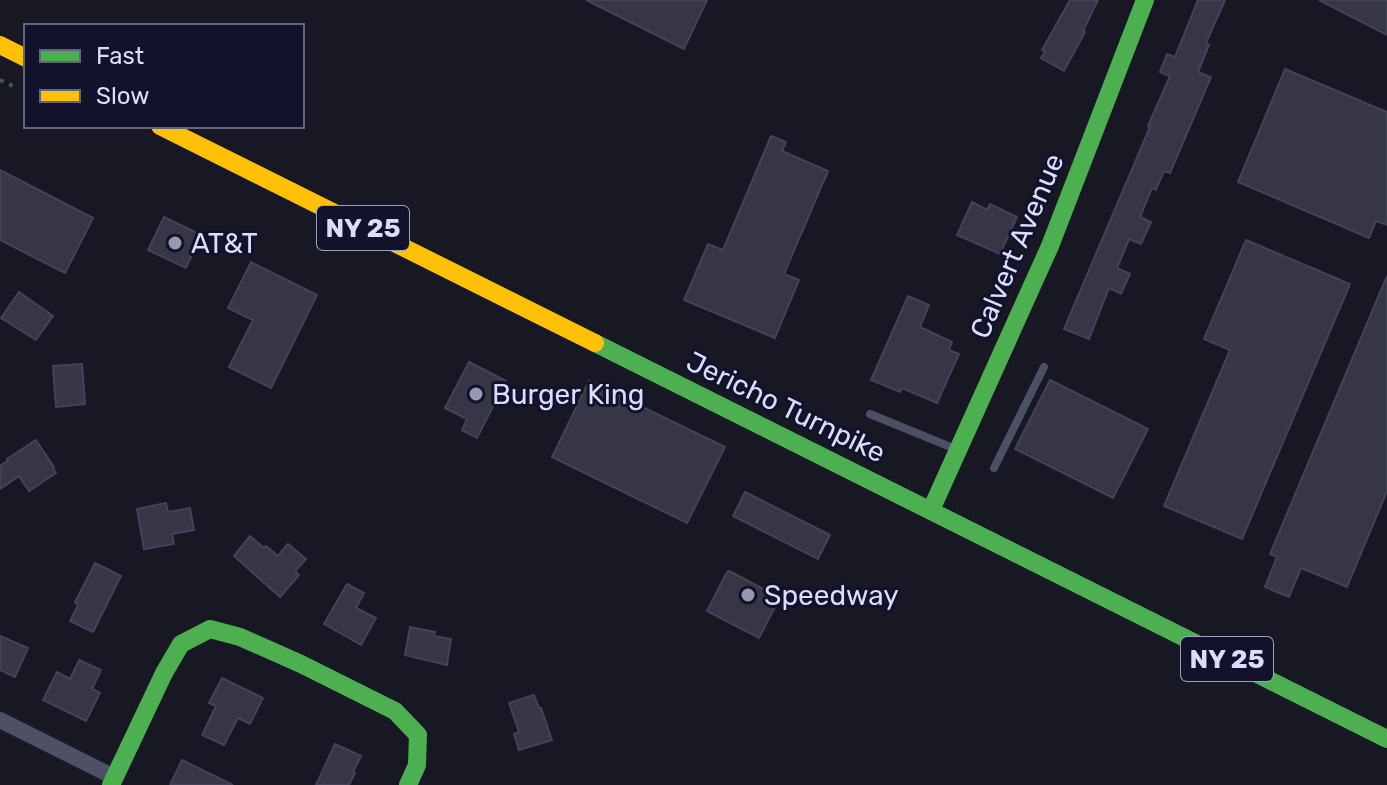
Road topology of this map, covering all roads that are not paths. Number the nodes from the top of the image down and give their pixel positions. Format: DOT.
graph roads {
  1 [pos="1145,0"];
  2 [pos="0,45"];
  3 [pos="24,57"];
  4 [pos="164,128"];
  5 [pos="1044,367"];
  6 [pos="870,414"];
  7 [pos="958,451"];
  8 [pos="994,468"];
  9 [pos="931,510"];
  10 [pos="0,720"];
  11 [pos="1387,739"];
  12 [pos="112,781"];
  13 [pos="408,785"];
  1 -- 7 [label="main road, Calvert Avenue"];
  2 -- 3 [label="main road"];
  4 -- 9 [label="main road, Jericho Turnpike / NY 25"];
  5 -- 8 [label="lane"];
  6 -- 7 [label="lane"];
  7 -- 9 [label="main road, Calvert Avenue"];
  9 -- 11 [label="main road, Jericho Turnpike / NY 25"];
  10 -- 12 [label="street"];
  12 -- 13 [label="main road"];
}
